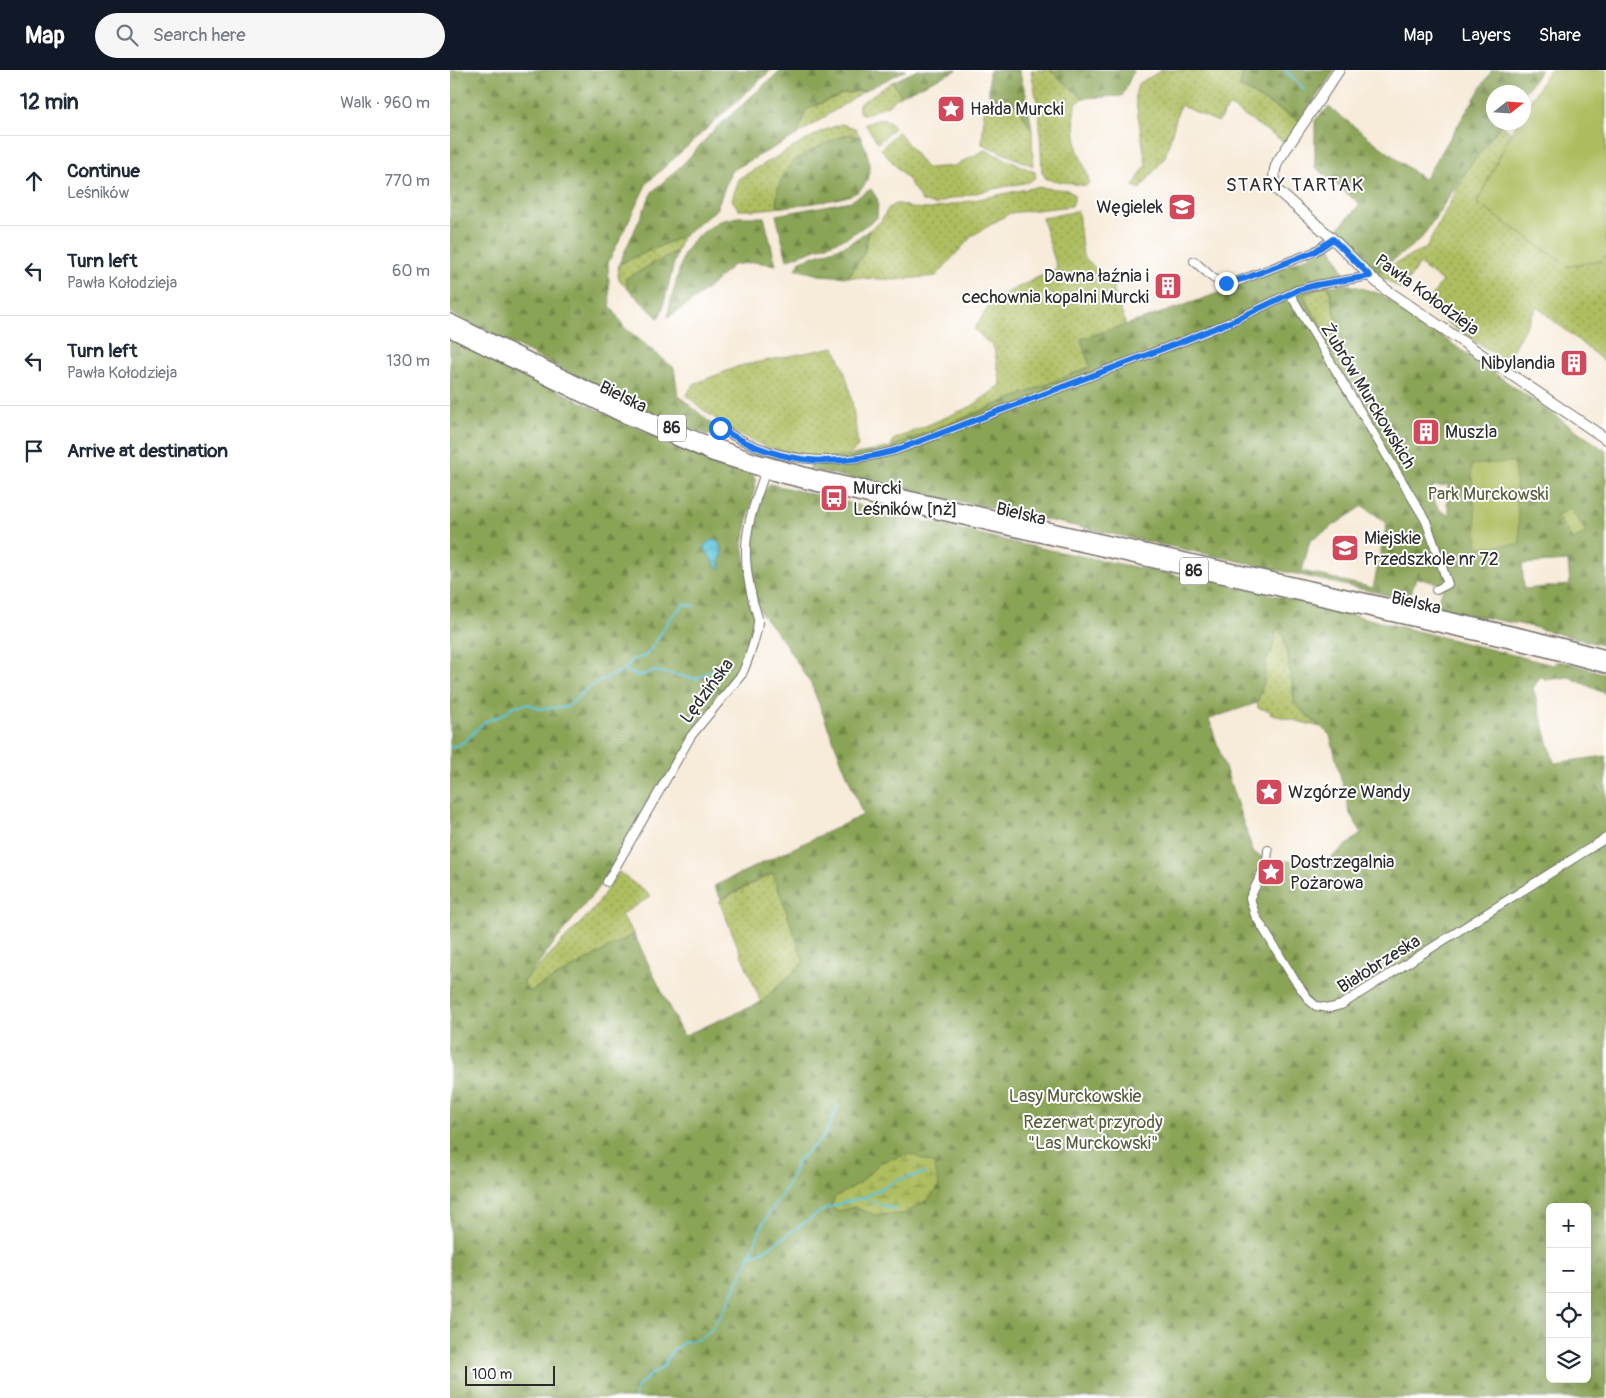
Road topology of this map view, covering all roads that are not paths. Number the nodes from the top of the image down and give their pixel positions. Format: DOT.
graph roads {
  1 [pos="1339,70"];
  2 [pos="1333,239"];
  3 [pos="1194,261"];
  4 [pos="1370,276"];
  5 [pos="1290,294"];
  6 [pos="450,320"];
  7 [pos="450,330"];
  8 [pos="1606,439"];
  9 [pos="709,444"];
  10 [pos="765,473"];
  11 [pos="1436,590"];
  12 [pos="1606,656"];
  13 [pos="1606,667"];
  14 [pos="1606,838"];
  15 [pos="1268,850"];
  16 [pos="607,882"];
  1 -- 2 [label="street, Pawła Kołodzieja"];
  2 -- 3 [label="street"];
  2 -- 4 [label="street, Pawła Kołodzieja"];
  4 -- 5 [label="street"];
  4 -- 8 [label="street, Pawła Kołodzieja"];
  5 -- 9 [label="street"];
  5 -- 11 [label="street, Żubrów Murckowskich"];
  6 -- 9 [label="main road, Bielska / 86"];
  7 -- 10 [label="main road, Bielska / 86"];
  9 -- 12 [label="main road, Bielska / 86"];
  10 -- 13 [label="main road, Bielska / 86"];
  10 -- 16 [label="street, Lędzińska"];
  14 -- 15 [label="street, Białobrzeska"];
}
